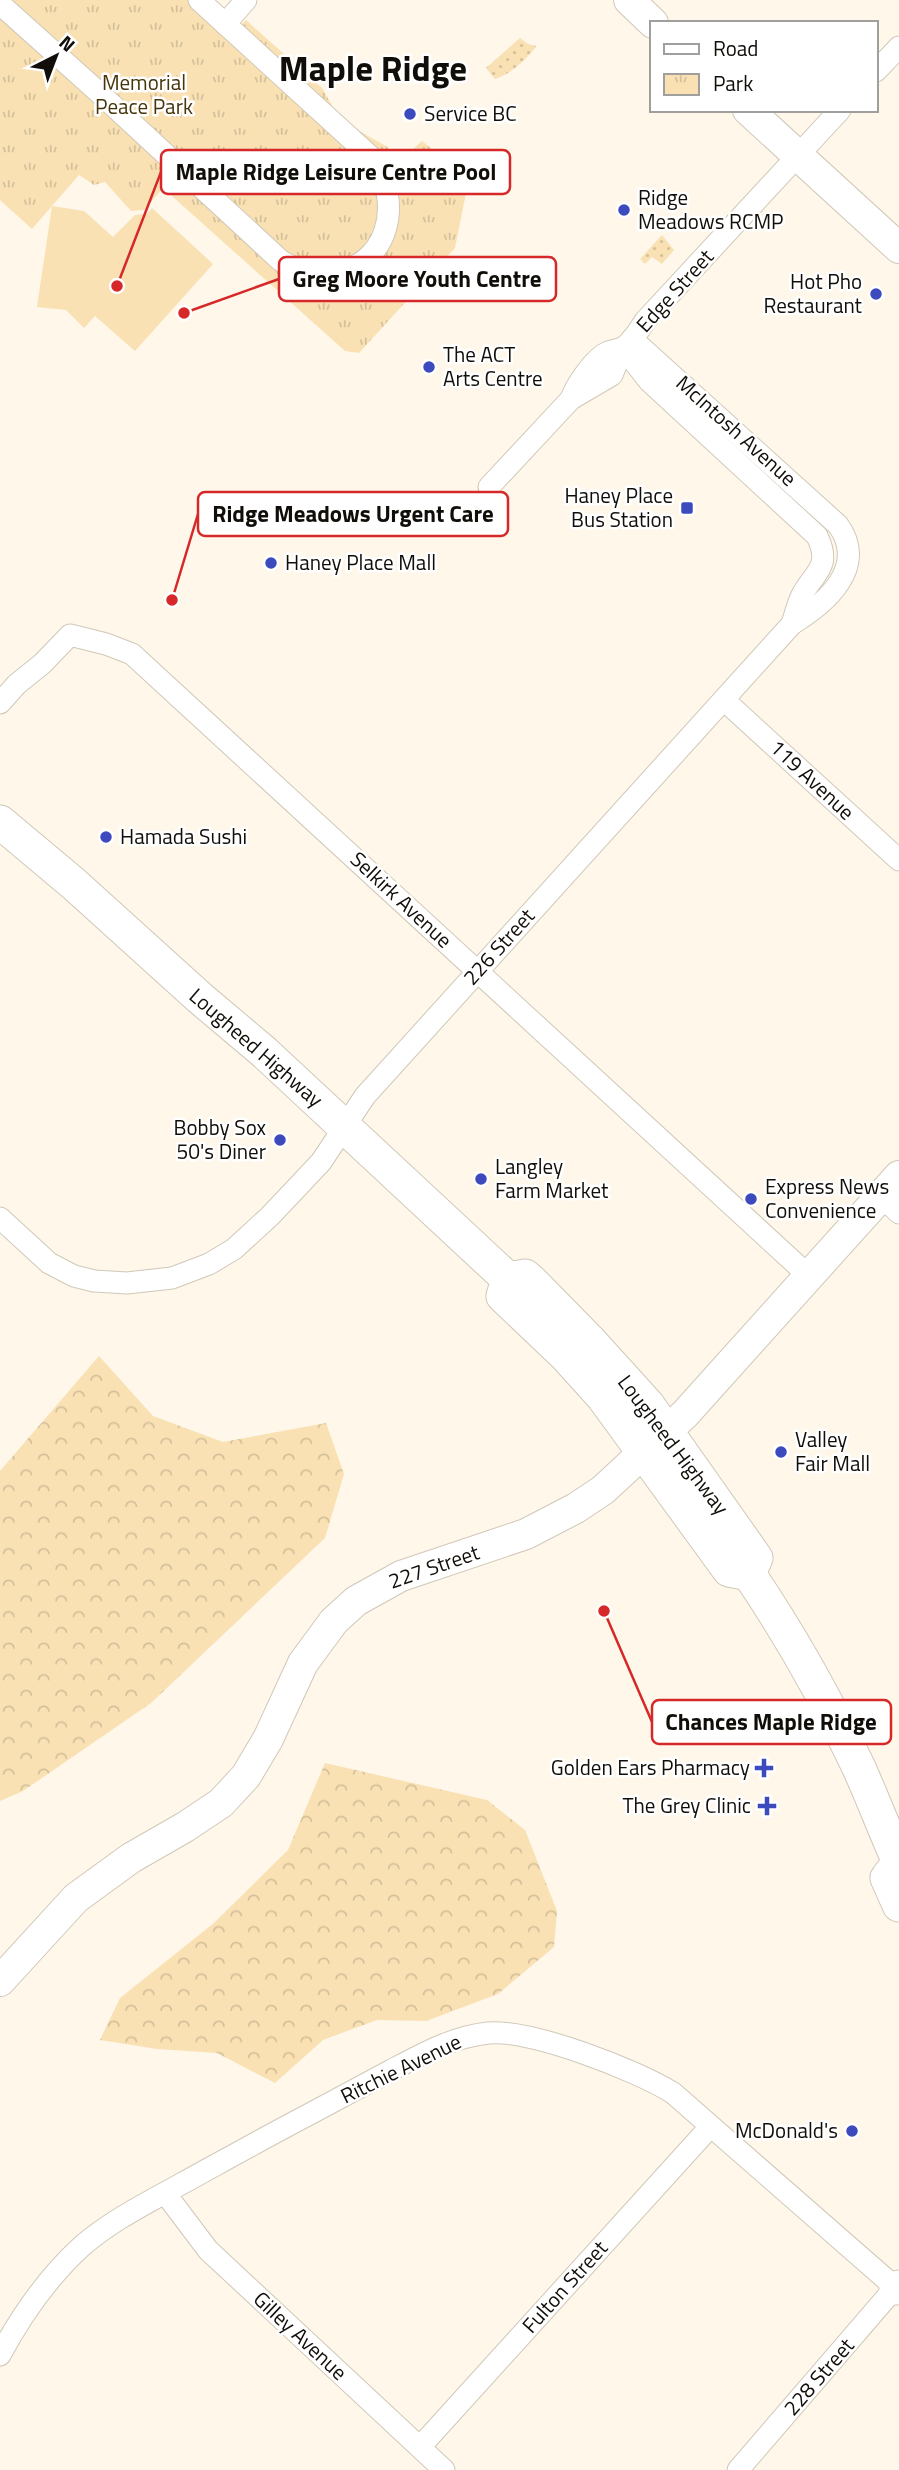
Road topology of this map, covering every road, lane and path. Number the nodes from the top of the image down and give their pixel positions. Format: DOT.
graph roads {
  1 [pos="199,0"];
  2 [pos="246,0"];
  3 [pos="628,0"];
  4 [pos="0,4"];
  5 [pos="651,21"];
  6 [pos="225,24"];
  7 [pos="899,47"];
  8 [pos="878,69"];
  9 [pos="750,112"];
  10 [pos="838,112"];
  11 [pos="798,156"];
  12 [pos="899,248"];
  13 [pos="627,343"];
  14 [pos="489,487"];
  15 [pos="838,525"];
  16 [pos="792,624"];
  17 [pos="724,700"];
  18 [pos="0,703"];
  19 [pos="0,822"];
  20 [pos="899,860"];
  21 [pos="477,971"];
  22 [pos="345,1127"];
  23 [pos="893,1195"];
  24 [pos="0,1219"];
  25 [pos="810,1277"];
  26 [pos="656,1442"];
  27 [pos="899,1862"];
  28 [pos="899,1905"];
  29 [pos="0,1981"];
  30 [pos="710,2127"];
  31 [pos="165,2193"];
  32 [pos="898,2286"];
  33 [pos="0,2355"];
  34 [pos="420,2447"];
  35 [pos="444,2470"];
  36 [pos="738,2470"];
  1 -- 6 [label="street"];
  2 -- 6 [label="street"];
  3 -- 5 [label="main road"];
  4 -- 6 [label="street"];
  7 -- 8 [label="street"];
  9 -- 11 [label="main road"];
  10 -- 11 [label="street, Edge Street"];
  11 -- 12 [label="main road"];
  11 -- 13 [label="street, Edge Street"];
  13 -- 14 [label="street, Edge Street"];
  13 -- 15 [label="street, McIntosh Avenue"];
  13 -- 16 [label="street"];
  15 -- 16 [label="street, 226 Street"];
  16 -- 17 [label="street, 226 Street"];
  17 -- 20 [label="street, 119 Avenue"];
  17 -- 21 [label="street, 226 Street"];
  18 -- 21 [label="street, Selkirk Avenue"];
  19 -- 22 [label="main road, Lougheed Highway"];
  21 -- 22 [label="street, 226 Street"];
  21 -- 25 [label="street, Selkirk Avenue"];
  22 -- 24 [label="street, 226 Street"];
  22 -- 26 [label="main road, Lougheed Highway"];
  23 -- 25 [label="main road, 227 Street"];
  25 -- 26 [label="main road, 227 Street"];
  26 -- 27 [label="main road, Lougheed Highway"];
  26 -- 29 [label="main road, 227 Street"];
  27 -- 28 [label="main road, Lougheed Highway"];
  30 -- 31 [label="street, Ritchie Avenue"];
  30 -- 32 [label="street, Ritchie Avenue"];
  30 -- 34 [label="street, Fulton Street"];
  31 -- 33 [label="street, Ritchie Avenue"];
  31 -- 34 [label="street, Gilley Avenue"];
  32 -- 36 [label="street, 228 Street"];
  34 -- 35 [label="street, Gilley Avenue"];
}
